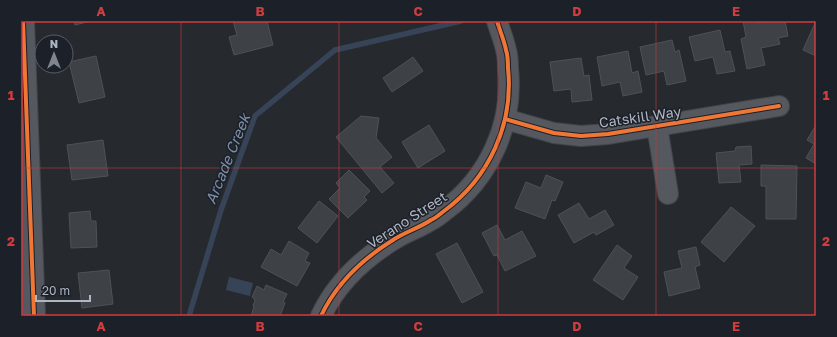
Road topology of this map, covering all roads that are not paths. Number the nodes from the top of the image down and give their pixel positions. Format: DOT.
graph roads {
  1 [pos="23,21"];
  2 [pos="497,21"];
  3 [pos="779,106"];
  4 [pos="505,119"];
  5 [pos="657,126"];
  6 [pos="668,194"];
  7 [pos="34,316"];
  8 [pos="321,316"];
  1 -- 7 [label="street"];
  2 -- 4 [label="street, Verano Street"];
  3 -- 5 [label="street, Catskill Way"];
  4 -- 5 [label="street, Catskill Way"];
  4 -- 8 [label="street, Verano Street"];
  5 -- 6 [label="street"];
}
